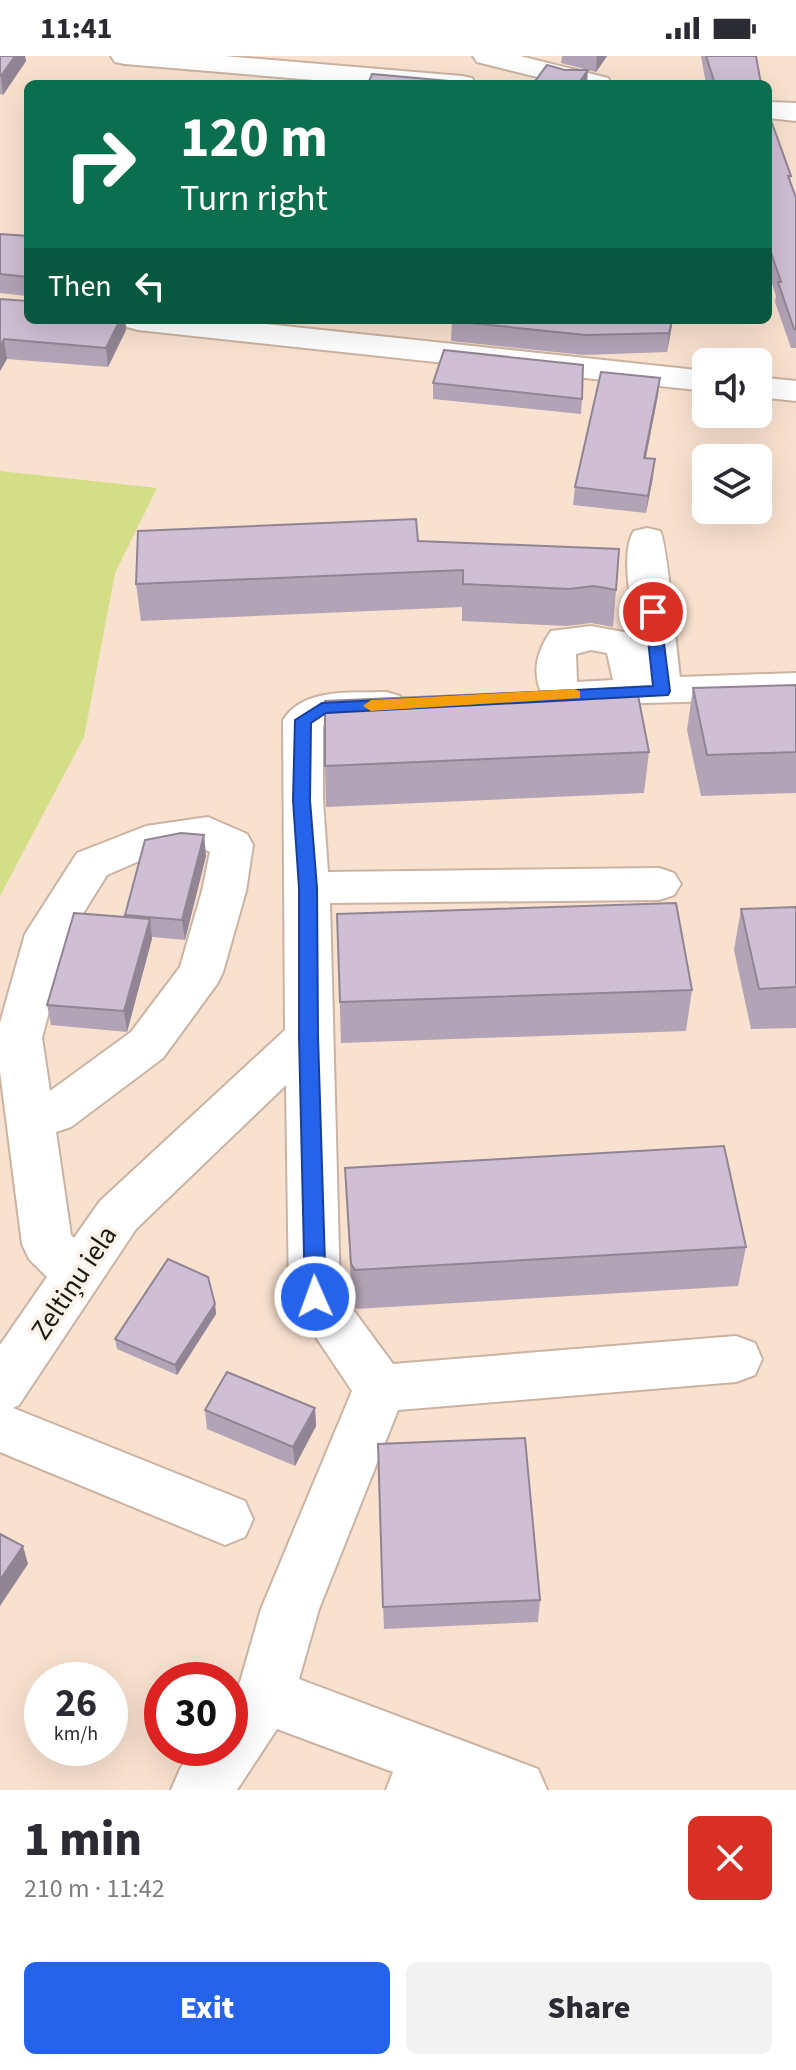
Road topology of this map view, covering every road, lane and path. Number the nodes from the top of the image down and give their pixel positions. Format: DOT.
graph roads {
  1 [pos="125,56"];
  2 [pos="487,56"];
  3 [pos="414,80"];
  4 [pos="582,80"];
  5 [pos="772,110"];
  6 [pos="796,112"];
  7 [pos="175,324"];
  8 [pos="692,379"];
  9 [pos="772,388"];
  10 [pos="796,391"];
  11 [pos="647,539"];
  12 [pos="796,686"];
  13 [pos="648,692"];
  14 [pos="418,703"];
  15 [pos="659,884"];
  16 [pos="308,888"];
  17 [pos="308,1036"];
  18 [pos="30,1118"];
  19 [pos="78,1275"];
  20 [pos="736,1359"];
  21 [pos="380,1388"];
  22 [pos="0,1389"];
  23 [pos="0,1427"];
  24 [pos="225,1519"];
  25 [pos="265,1696"];
  26 [pos="248,1721"];
  27 [pos="218,1766"];
  28 [pos="423,1773"];
  29 [pos="201,1790"];
  30 [pos="517,1790"];
  1 -- 3 [label="street"];
  2 -- 4 [label="street"];
  5 -- 6 [label="street"];
  7 -- 8 [label="street"];
  9 -- 10 [label="street"];
  11 -- 13 [label="street"];
  12 -- 13 [label="street"];
  13 -- 13 [label="street"];
  14 -- 16 [label="street"];
  15 -- 16 [label="street"];
  16 -- 17 [label="street"];
  17 -- 19 [label="street, Zeltiņu iela"];
  17 -- 21 [label="street"];
  18 -- 18 [label="street"];
  18 -- 19 [label="street"];
  19 -- 22 [label="street, Zeltiņu iela"];
  20 -- 21 [label="street"];
  21 -- 25 [label="street"];
  23 -- 24 [label="street"];
  25 -- 26 [label="street"];
  25 -- 28 [label="street"];
  27 -- 29 [label="street"];
  28 -- 30 [label="street"];
}
